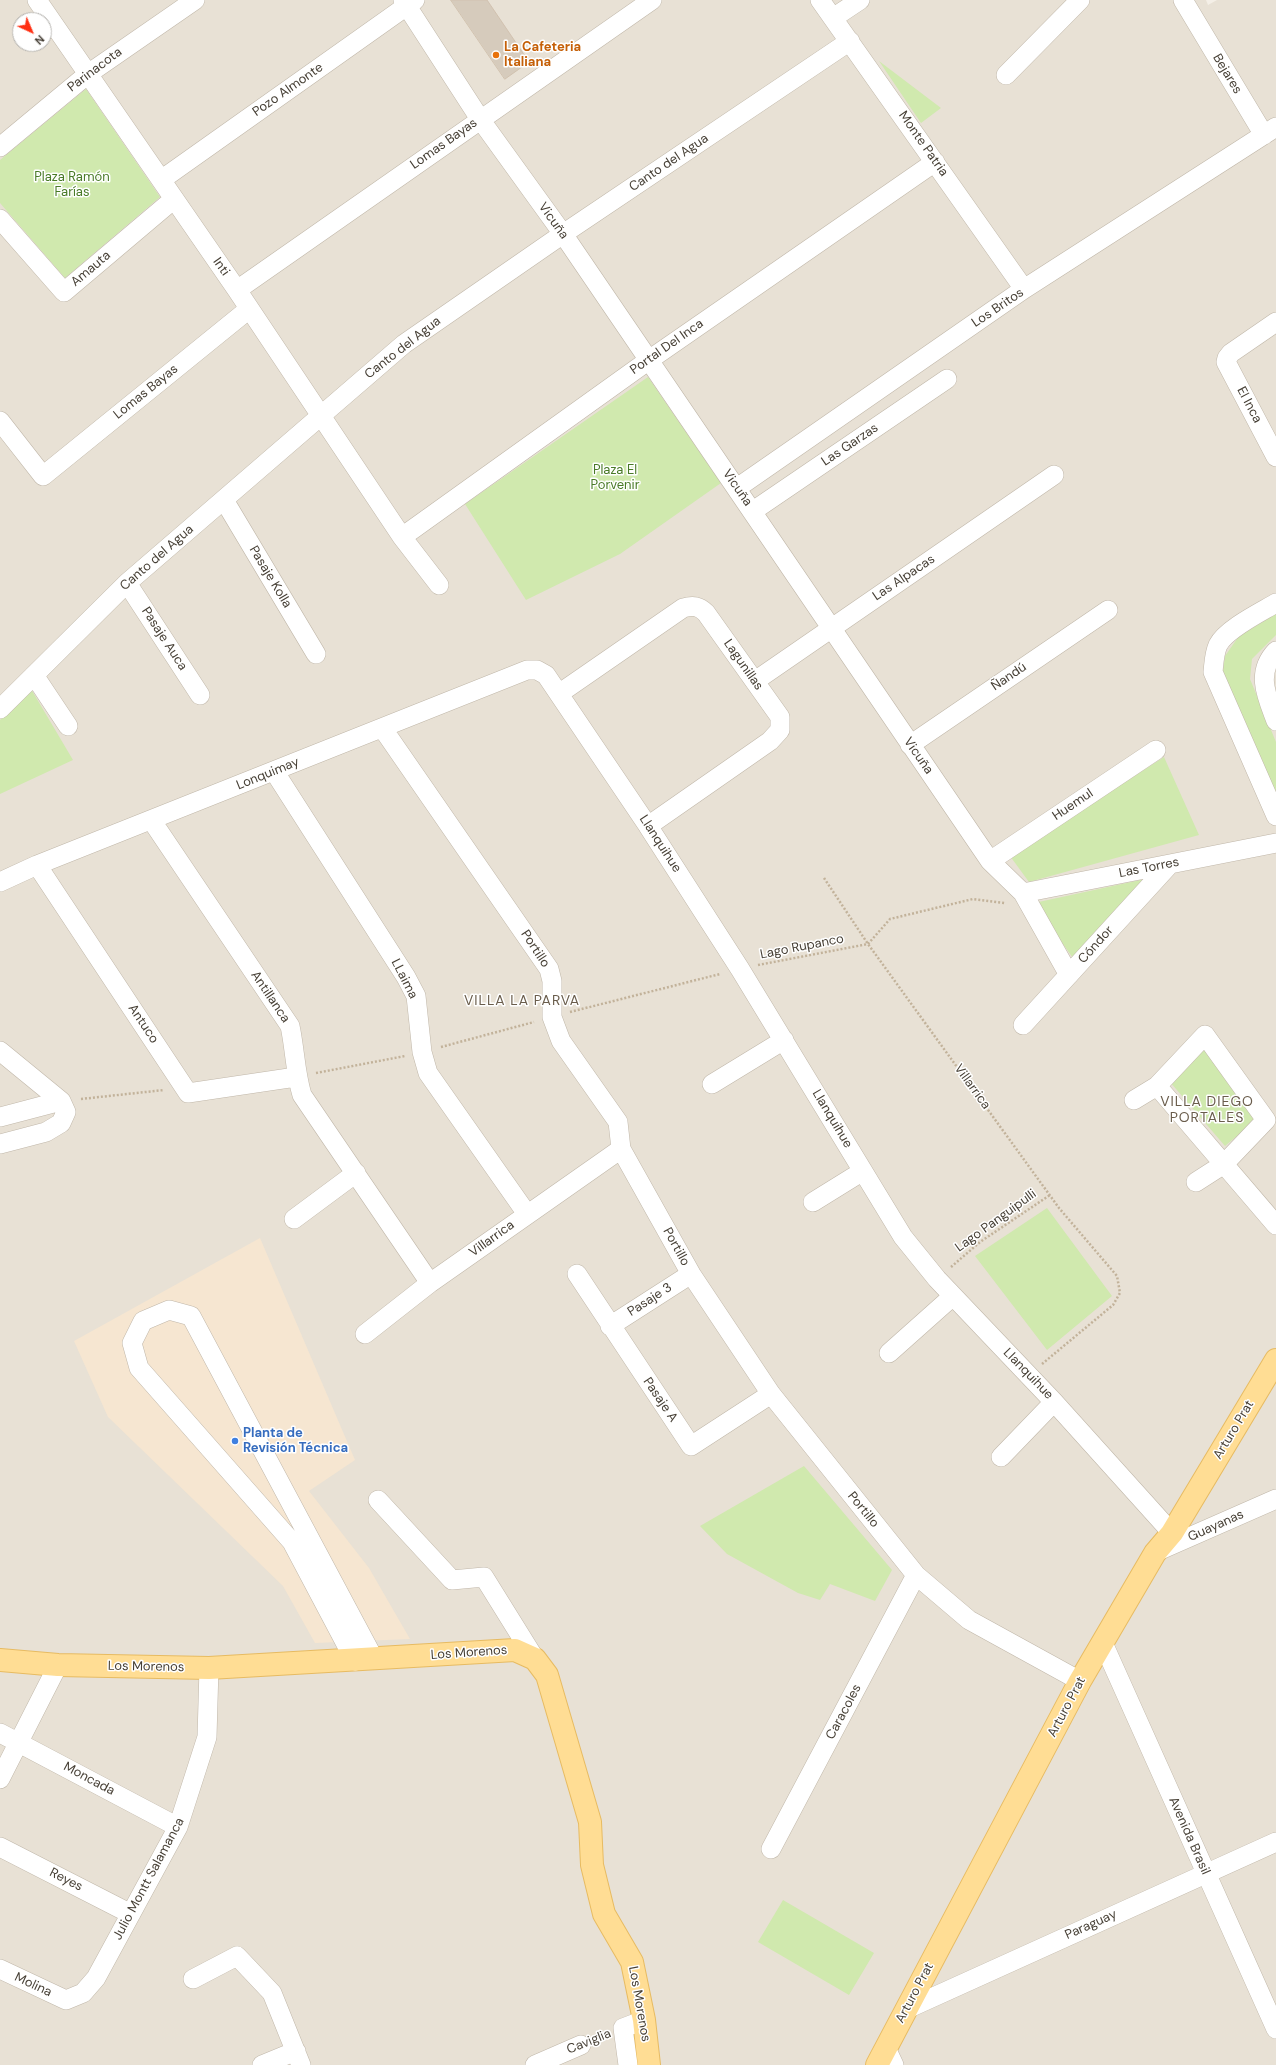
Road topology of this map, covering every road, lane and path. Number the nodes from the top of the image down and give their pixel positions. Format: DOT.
graph roads {
  1 [pos="37,0"];
  2 [pos="195,0"];
  3 [pos="652,0"];
  4 [pos="820,0"];
  5 [pos="860,0"];
  6 [pos="1080,0"];
  7 [pos="1183,0"];
  8 [pos="408,2"];
  9 [pos="833,18"];
  10 [pos="850,41"];
  11 [pos="88,74"];
  12 [pos="1006,75"];
  13 [pos="480,119"];
  14 [pos="1270,131"];
  15 [pos="0,147"];
  16 [pos="935,162"];
  17 [pos="161,180"];
  18 [pos="174,199"];
  19 [pos="0,219"];
  20 [pos="563,234"];
  21 [pos="237,290"];
  22 [pos="1024,290"];
  23 [pos="249,309"];
  24 [pos="1276,322"];
  25 [pos="649,360"];
  26 [pos="947,379"];
  27 [pos="320,415"];
  28 [pos="0,420"];
  29 [pos="1276,457"];
  30 [pos="1054,475"];
  31 [pos="736,488"];
  32 [pos="224,500"];
  33 [pos="753,511"];
  34 [pos="402,537"];
  35 [pos="128,583"];
  36 [pos="438,585"];
  37 [pos="1276,602"];
  38 [pos="1108,610"];
  39 [pos="830,628"];
  40 [pos="1276,651"];
  41 [pos="316,654"];
  42 [pos="537,670"];
  43 [pos="34,675"];
  44 [pos="755,681"];
  45 [pos="560,694"];
  46 [pos="200,696"];
  47 [pos="0,709"];
  48 [pos="1276,721"];
  49 [pos="68,726"];
  50 [pos="383,728"];
  51 [pos="910,745"];
  52 [pos="1156,750"];
  53 [pos="274,771"];
  54 [pos="1276,816"];
  55 [pos="152,820"];
  56 [pos="648,826"];
  57 [pos="1276,843"];
  58 [pos="990,861"];
  59 [pos="1170,864"];
  60 [pos="37,865"];
  61 [pos="824,878"];
  62 [pos="0,882"];
  63 [pos="1026,899"];
  64 [pos="868,944"];
  65 [pos="740,969"];
  66 [pos="1069,975"];
  67 [pos="552,1017"];
  68 [pos="1023,1025"];
  69 [pos="784,1040"];
  70 [pos="0,1051"];
  71 [pos="422,1052"];
  72 [pos="296,1077"];
  73 [pos="712,1084"];
  74 [pos="1157,1086"];
  75 [pos="188,1093"];
  76 [pos="1134,1100"];
  77 [pos="61,1101"];
  78 [pos="0,1117"];
  79 [pos="0,1144"];
  80 [pos="621,1149"];
  81 [pos="1224,1164"];
  82 [pos="863,1171"];
  83 [pos="356,1173"];
  84 [pos="1196,1182"];
  85 [pos="1050,1195"];
  86 [pos="813,1202"];
  87 [pos="527,1214"];
  88 [pos="294,1219"];
  89 [pos="1276,1225"];
  90 [pos="577,1274"];
  91 [pos="691,1274"];
  92 [pos="937,1279"];
  93 [pos="430,1283"];
  94 [pos="954,1296"];
  95 [pos="610,1326"];
  96 [pos="365,1334"];
  97 [pos="889,1353"];
  98 [pos="1276,1360"];
  99 [pos="1028,1375"];
  100 [pos="771,1394"];
  101 [pos="1054,1402"];
  102 [pos="1002,1457"];
  103 [pos="1276,1499"];
  104 [pos="378,1500"];
  105 [pos="1172,1533"];
  106 [pos="1155,1553"];
  107 [pos="916,1576"];
  108 [pos="1103,1643"];
  109 [pos="535,1659"];
  110 [pos="0,1660"];
  111 [pos="365,1660"];
  112 [pos="58,1665"];
  113 [pos="209,1668"];
  114 [pos="1080,1681"];
  115 [pos="0,1733"];
  116 [pos="19,1742"];
  117 [pos="0,1779"];
  118 [pos="178,1827"];
  119 [pos="1276,1842"];
  120 [pos="0,1846"];
  121 [pos="771,1849"];
  122 [pos="1206,1873"];
  123 [pos="131,1914"];
  124 [pos="0,1969"];
  125 [pos="193,1979"];
  126 [pos="66,2000"];
  127 [pos="907,2009"];
  128 [pos="644,2020"];
  129 [pos="623,2028"];
  130 [pos="1276,2029"];
  131 [pos="581,2045"];
  132 [pos="299,2058"];
  133 [pos="885,2059"];
  134 [pos="262,2065"];
  135 [pos="535,2065"];
  136 [pos="628,2065"];
  137 [pos="649,2065"];
  1 -- 11 [label="street, Inti"];
  2 -- 11 [label="street, Parinacota"];
  3 -- 13 [label="street, Lomas Bayas"];
  4 -- 9 [label="street, Monte Patria"];
  5 -- 9 [label="street"];
  6 -- 12 [label="street"];
  7 -- 14 [label="street, Bejares"];
  8 -- 13 [label="street, Vicuña"];
  8 -- 17 [label="street, Pozo Almonte"];
  9 -- 10 [label="street, Monte Patria"];
  10 -- 16 [label="street, Monte Patria"];
  10 -- 20 [label="street, Canto del Agua"];
  11 -- 15 [label="street, Parinacota"];
  11 -- 17 [label="street, Inti"];
  13 -- 20 [label="street, Vicuña"];
  13 -- 21 [label="street, Lomas Bayas"];
  14 -- 22 [label="street, Los Britos"];
  16 -- 22 [label="street, Monte Patria"];
  16 -- 25 [label="street, Portal Del Inca"];
  17 -- 18 [label="street, Inti"];
  18 -- 19 [label="street, Amauta"];
  18 -- 21 [label="street, Inti"];
  20 -- 25 [label="street, Vicuña"];
  20 -- 27 [label="street, Canto del Agua"];
  21 -- 23 [label="street, Inti"];
  22 -- 31 [label="street, Los Britos"];
  23 -- 27 [label="street, Inti"];
  23 -- 28 [label="street, Lomas Bayas"];
  24 -- 29 [label="street, El Inca"];
  25 -- 31 [label="street, Vicuña"];
  25 -- 34 [label="street, Portal Del Inca"];
  26 -- 33 [label="street, Las Garzas"];
  27 -- 32 [label="street, Canto del Agua"];
  27 -- 34 [label="street, Inti"];
  30 -- 39 [label="street, Las Alpacas"];
  31 -- 33 [label="street, Vicuña"];
  32 -- 35 [label="street, Canto del Agua"];
  32 -- 41 [label="street, Pasaje Kolla"];
  33 -- 39 [label="street, Vicuña"];
  34 -- 36 [label="street, Inti"];
  35 -- 43 [label="street, Canto del Agua"];
  35 -- 46 [label="street, Pasaje Auca"];
  37 -- 54 [label="street"];
  38 -- 51 [label="street, Ñandú"];
  39 -- 44 [label="street, Las Alpacas"];
  39 -- 51 [label="street, Vicuña"];
  40 -- 48 [label="street"];
  42 -- 45 [label="street, Llanquihue"];
  42 -- 50 [label="street, Lonquimay"];
  43 -- 47 [label="street, Canto del Agua"];
  43 -- 49 [label="street"];
  44 -- 45 [label="street, Lagunillas"];
  44 -- 56 [label="street, Lagunillas"];
  45 -- 56 [label="street, Llanquihue"];
  50 -- 53 [label="street, Lonquimay"];
  50 -- 67 [label="street, Portillo"];
  51 -- 58 [label="street, Vicuña"];
  52 -- 58 [label="street, Huemul"];
  53 -- 55 [label="street, Lonquimay"];
  53 -- 71 [label="street, LLaima"];
  55 -- 60 [label="street, Lonquimay"];
  55 -- 72 [label="street, Antillanca"];
  56 -- 65 [label="street, Llanquihue"];
  57 -- 59 [label="street, Las Torres"];
  58 -- 63 [label="street, Vicuña"];
  59 -- 63 [label="street, Las Torres"];
  59 -- 66 [label="street, Cóndor"];
  60 -- 62 [label="street, Lonquimay"];
  60 -- 75 [label="street, Antuco"];
  61 -- 64 [label="path, Villarrica"];
  63 -- 64 [label="path"];
  63 -- 66 [label="street, Vicuña"];
  64 -- 65 [label="path, Lago Rupanco"];
  64 -- 85 [label="path, Villarrica"];
  65 -- 67 [label="path, Lago Rupanco"];
  65 -- 69 [label="street, Llanquihue"];
  66 -- 68 [label="street, Cóndor"];
  67 -- 71 [label="path, Lago Rupanco"];
  67 -- 80 [label="street, Portillo"];
  69 -- 73 [label="street"];
  69 -- 82 [label="street, Llanquihue"];
  70 -- 77 [label="street"];
  71 -- 72 [label="path, Lago Rupanco"];
  71 -- 87 [label="street, LLaima"];
  72 -- 75 [label="street"];
  72 -- 83 [label="street, Antillanca"];
  74 -- 76 [label="street"];
  74 -- 81 [label="street"];
  74 -- 81 [label="street"];
  75 -- 77 [label="path"];
  77 -- 78 [label="street"];
  77 -- 79 [label="street"];
  80 -- 87 [label="street, Villarrica"];
  80 -- 91 [label="street, Portillo"];
  81 -- 84 [label="street"];
  81 -- 89 [label="street"];
  82 -- 86 [label="street"];
  82 -- 92 [label="street, Llanquihue"];
  83 -- 88 [label="street"];
  83 -- 93 [label="street, Antillanca"];
  85 -- 92 [label="path, Lago Panguipulli"];
  85 -- 99 [label="path, Villarrica"];
  87 -- 93 [label="street, Villarrica"];
  90 -- 95 [label="street, Pasaje A"];
  91 -- 95 [label="street, Pasaje 3"];
  91 -- 100 [label="street, Portillo"];
  92 -- 94 [label="street, Llanquihue"];
  93 -- 96 [label="street, Villarrica"];
  94 -- 97 [label="street"];
  94 -- 99 [label="street, Llanquihue"];
  95 -- 100 [label="street, Pasaje A"];
  98 -- 105 [label="main road, Arturo Prat"];
  99 -- 101 [label="street, Llanquihue"];
  100 -- 107 [label="street, Portillo"];
  101 -- 102 [label="street"];
  101 -- 105 [label="street, Llanquihue"];
  103 -- 106 [label="street, Guayanas"];
  104 -- 109 [label="street"];
  105 -- 106 [label="main road, Arturo Prat"];
  106 -- 108 [label="main road, Arturo Prat"];
  107 -- 114 [label="street, Portillo"];
  107 -- 121 [label="street, Caracoles"];
  108 -- 114 [label="main road, Arturo Prat"];
  108 -- 122 [label="street, Avenida Brasil"];
  109 -- 111 [label="main road, Los Morenos"];
  109 -- 128 [label="main road, Los Morenos"];
  110 -- 112 [label="main road, Los Morenos"];
  111 -- 111 [label="street"];
  111 -- 113 [label="main road, Los Morenos"];
  112 -- 113 [label="main road, Los Morenos"];
  112 -- 116 [label="street"];
  113 -- 118 [label="street, Julio Montt Salamanca"];
  114 -- 127 [label="main road, Arturo Prat"];
  115 -- 116 [label="street, Moncada"];
  116 -- 117 [label="street"];
  116 -- 118 [label="street, Moncada"];
  118 -- 123 [label="street, Julio Montt Salamanca"];
  119 -- 122 [label="street, Paraguay"];
  120 -- 123 [label="street, Reyes"];
  122 -- 127 [label="street, Paraguay"];
  122 -- 130 [label="street, Avenida Brasil"];
  123 -- 126 [label="street, Julio Montt Salamanca"];
  124 -- 126 [label="street, Molina"];
  125 -- 132 [label="street"];
  127 -- 133 [label="main road, Arturo Prat"];
  128 -- 129 [label="street, Caviglia"];
  128 -- 137 [label="main road, Los Morenos"];
  129 -- 136 [label="street, Los Morenos"];
  131 -- 135 [label="street, Caviglia"];
  132 -- 134 [label="street"];
}
